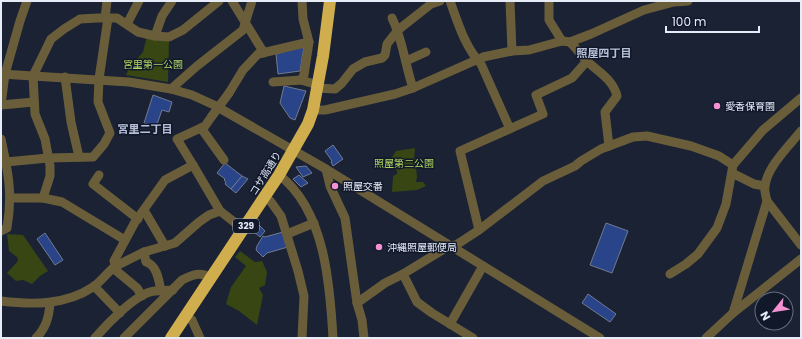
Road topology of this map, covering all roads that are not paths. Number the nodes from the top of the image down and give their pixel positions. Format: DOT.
graph roads {
  1 [pos="27,1"];
  2 [pos="106,1"];
  3 [pos="139,1"];
  4 [pos="172,1"];
  5 [pos="219,1"];
  6 [pos="232,1"];
  7 [pos="252,1"];
  8 [pos="302,1"];
  9 [pos="330,1"];
  10 [pos="440,1"];
  11 [pos="450,1"];
  12 [pos="510,1"];
  13 [pos="549,1"];
  14 [pos="688,1"];
  15 [pos="643,5"];
  16 [pos="106,18"];
  17 [pos="392,18"];
  18 [pos="246,23"];
  19 [pos="127,24"];
  20 [pos="398,30"];
  21 [pos="155,36"];
  22 [pos="566,41"];
  23 [pos="309,42"];
  24 [pos="512,51"];
  25 [pos="426,52"];
  26 [pos="264,53"];
  27 [pos="477,60"];
  28 [pos="406,61"];
  29 [pos="587,61"];
  30 [pos="3,74"];
  31 [pos="33,76"];
  32 [pos="65,78"];
  33 [pos="99,79"];
  34 [pos="301,80"];
  35 [pos="273,82"];
  36 [pos="318,87"];
  37 [pos="413,88"];
  38 [pos="172,89"];
  39 [pos="801,98"];
  40 [pos="34,102"];
  41 [pos="1,105"];
  42 [pos="313,110"];
  43 [pos="201,128"];
  44 [pos="510,128"];
  45 [pos="801,132"];
  46 [pos="1,139"];
  47 [pos="609,146"];
  48 [pos="293,150"];
  49 [pos="79,157"];
  50 [pos="48,158"];
  51 [pos="224,160"];
  52 [pos="6,162"];
  53 [pos="193,165"];
  54 [pos="326,169"];
  55 [pos="732,169"];
  56 [pos="99,175"];
  57 [pos="279,175"];
  58 [pos="765,186"];
  59 [pos="265,196"];
  60 [pos="11,198"];
  61 [pos="43,198"];
  62 [pos="767,201"];
  63 [pos="144,210"];
  64 [pos="220,211"];
  65 [pos="138,219"];
  66 [pos="314,223"];
  67 [pos="243,229"];
  68 [pos="479,230"];
  69 [pos="1,231"];
  70 [pos="286,234"];
  71 [pos="125,240"];
  72 [pos="801,245"];
  73 [pos="165,246"];
  74 [pos="449,246"];
  75 [pos="144,252"];
  76 [pos="801,259"];
  77 [pos="483,266"];
  78 [pos="114,267"];
  79 [pos="403,274"];
  80 [pos="670,274"];
  81 [pos="211,278"];
  82 [pos="94,286"];
  83 [pos="173,290"];
  84 [pos="161,291"];
  85 [pos="142,296"];
  86 [pos="1,301"];
  87 [pos="50,303"];
  88 [pos="358,303"];
  89 [pos="120,313"];
  90 [pos="733,313"];
  91 [pos="186,316"];
  92 [pos="450,324"];
  93 [pos="36,338"];
  94 [pos="94,338"];
  95 [pos="124,338"];
  96 [pos="171,338"];
  97 [pos="200,338"];
  98 [pos="302,338"];
  99 [pos="333,338"];
  100 [pos="364,338"];
  101 [pos="473,338"];
  102 [pos="600,338"];
  103 [pos="706,338"];
  1 -- 30 [label="street"];
  2 -- 16 [label="street"];
  3 -- 19 [label="street"];
  4 -- 21 [label="street"];
  5 -- 21 [label="street"];
  6 -- 18 [label="street"];
  7 -- 18 [label="street"];
  8 -- 23 [label="street"];
  9 -- 36 [label="highway, コザ高通り / 329"];
  10 -- 20 [label="street"];
  11 -- 27 [label="street"];
  12 -- 24 [label="street"];
  13 -- 22 [label="street"];
  14 -- 15 [label="street"];
  15 -- 22 [label="street"];
  16 -- 19 [label="street"];
  16 -- 31 [label="street"];
  16 -- 33 [label="street"];
  17 -- 20 [label="street"];
  18 -- 26 [label="street"];
  18 -- 38 [label="street"];
  19 -- 21 [label="street"];
  20 -- 28 [label="street"];
  20 -- 36 [label="street"];
  22 -- 24 [label="street"];
  22 -- 29 [label="street"];
  23 -- 26 [label="street"];
  23 -- 34 [label="street"];
  24 -- 27 [label="street"];
  25 -- 28 [label="street"];
  26 -- 43 [label="street, bridge"];
  27 -- 37 [label="street"];
  27 -- 44 [label="street"];
  28 -- 37 [label="street"];
  29 -- 44 [label="street"];
  29 -- 47 [label="street"];
  30 -- 31 [label="street"];
  30 -- 41 [label="street"];
  31 -- 32 [label="street"];
  31 -- 40 [label="street"];
  32 -- 33 [label="street"];
  32 -- 49 [label="street"];
  33 -- 38 [label="street"];
  33 -- 49 [label="street"];
  34 -- 35 [label="street"];
  34 -- 36 [label="street"];
  36 -- 42 [label="highway, コザ高通り / 329"];
  37 -- 42 [label="street"];
  38 -- 48 [label="street"];
  39 -- 55 [label="street"];
  40 -- 41 [label="street"];
  40 -- 50 [label="street"];
  42 -- 48 [label="highway, コザ高通り / 329"];
  43 -- 51 [label="street"];
  43 -- 53 [label="street"];
  44 -- 68 [label="street"];
  45 -- 58 [label="street"];
  46 -- 52 [label="street"];
  47 -- 55 [label="street"];
  47 -- 68 [label="street"];
  48 -- 54 [label="street"];
  48 -- 57 [label="highway, コザ高通り / 329"];
  49 -- 50 [label="street"];
  50 -- 52 [label="street"];
  50 -- 61 [label="street"];
  52 -- 60 [label="street"];
  53 -- 63 [label="street"];
  53 -- 64 [label="street"];
  54 -- 74 [label="street"];
  54 -- 88 [label="street"];
  55 -- 58 [label="street"];
  55 -- 80 [label="street"];
  56 -- 65 [label="street"];
  57 -- 59 [label="highway, コザ高通り / 329"];
  57 -- 66 [label="street"];
  58 -- 62 [label="street"];
  59 -- 67 [label="highway, コザ高通り / 329"];
  59 -- 70 [label="street"];
  60 -- 61 [label="street"];
  60 -- 69 [label="street"];
  61 -- 71 [label="street"];
  62 -- 72 [label="street"];
  62 -- 90 [label="street"];
  63 -- 65 [label="street"];
  63 -- 73 [label="street"];
  64 -- 67 [label="street"];
  64 -- 73 [label="street"];
  65 -- 71 [label="street"];
  66 -- 70 [label="street"];
  66 -- 99 [label="street"];
  67 -- 81 [label="highway, コザ高通り / 329"];
  68 -- 74 [label="street"];
  70 -- 98 [label="street"];
  71 -- 78 [label="street"];
  73 -- 75 [label="street"];
  74 -- 77 [label="street"];
  74 -- 79 [label="street"];
  75 -- 78 [label="street"];
  75 -- 84 [label="street"];
  76 -- 90 [label="street"];
  77 -- 92 [label="street"];
  77 -- 102 [label="street"];
  78 -- 82 [label="street"];
  78 -- 85 [label="street"];
  79 -- 88 [label="street"];
  79 -- 92 [label="street"];
  81 -- 83 [label="street"];
  81 -- 91 [label="highway, コザ高通り / 329"];
  82 -- 87 [label="street"];
  82 -- 89 [label="street"];
  83 -- 84 [label="street"];
  83 -- 95 [label="street"];
  84 -- 85 [label="street"];
  85 -- 89 [label="street"];
  86 -- 87 [label="street"];
  87 -- 93 [label="street"];
  88 -- 100 [label="street"];
  89 -- 94 [label="street"];
  90 -- 103 [label="street"];
  91 -- 96 [label="highway, コザ高通り / 329"];
  91 -- 97 [label="street"];
  92 -- 101 [label="street"];
}
